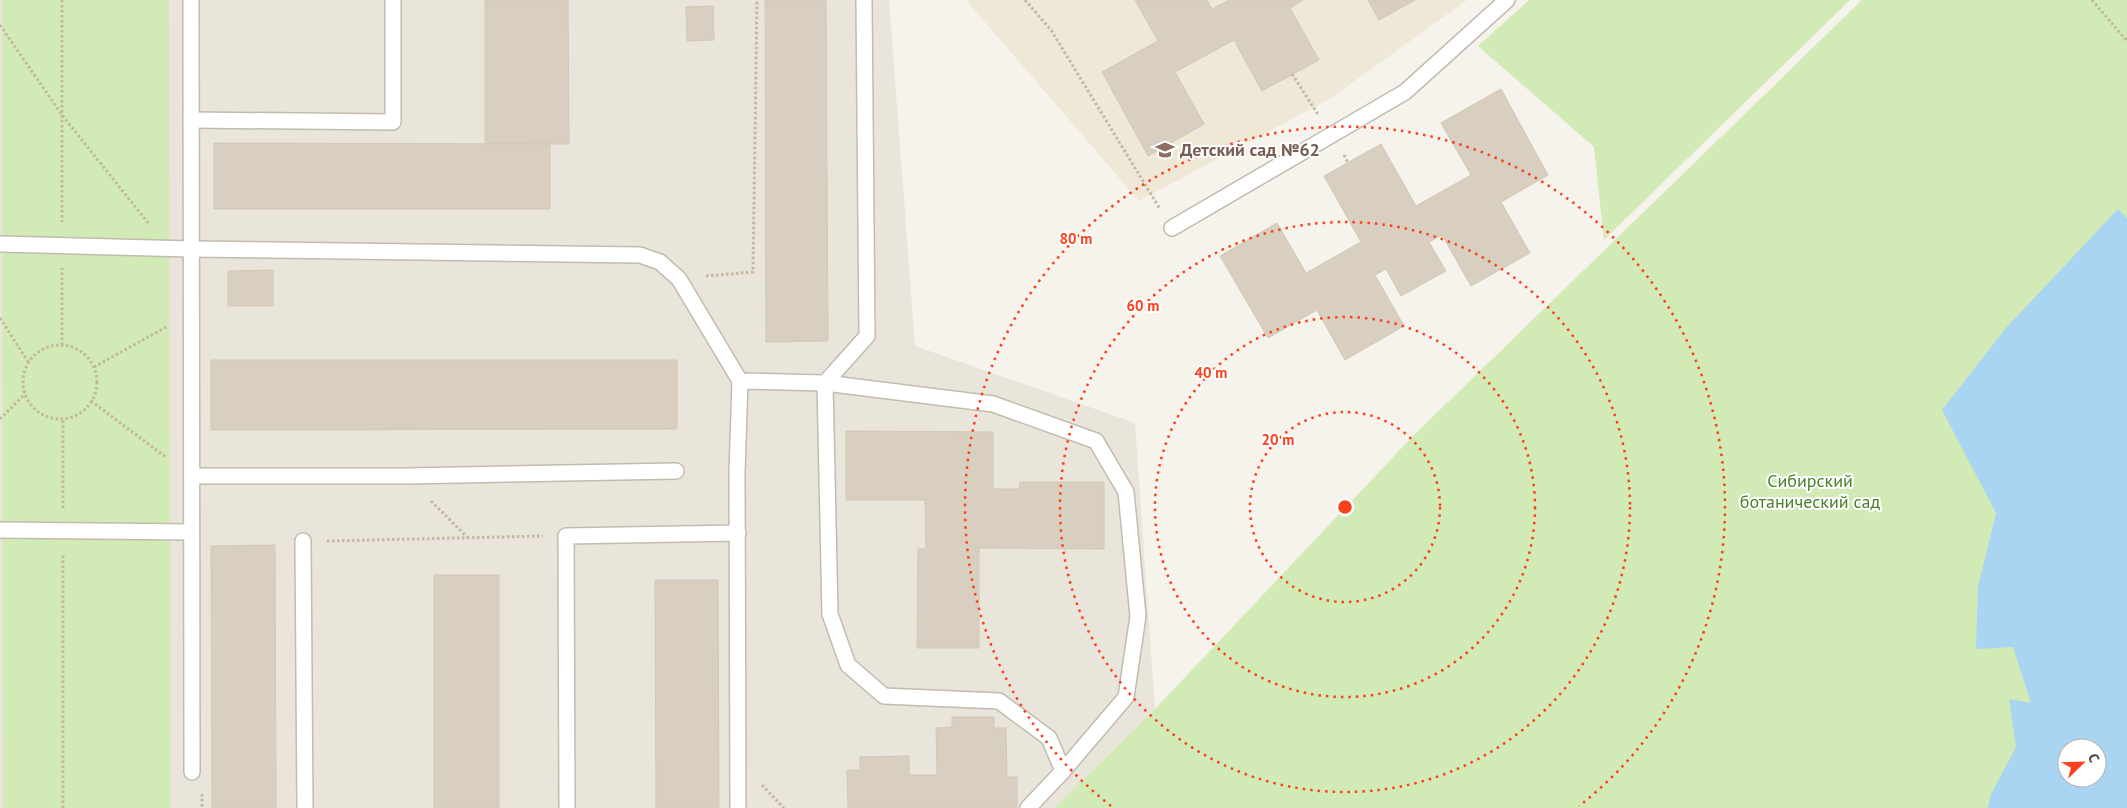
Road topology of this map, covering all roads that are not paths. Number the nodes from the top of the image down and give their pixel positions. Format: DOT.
graph roads {
  1 [pos="191,0"];
  2 [pos="393,0"];
  3 [pos="864,0"];
  4 [pos="1507,0"];
  5 [pos="191,120"];
  6 [pos="1172,228"];
  7 [pos="0,244"];
  8 [pos="191,249"];
  9 [pos="740,381"];
  10 [pos="825,383"];
  11 [pos="676,471"];
  12 [pos="192,476"];
  13 [pos="0,530"];
  14 [pos="192,532"];
  15 [pos="738,533"];
  16 [pos="304,541"];
  17 [pos="1064,771"];
  18 [pos="192,772"];
  19 [pos="305,808"];
  20 [pos="568,808"];
  21 [pos="738,808"];
  22 [pos="1028,808"];
  1 -- 5 [label="lane"];
  2 -- 5 [label="lane"];
  3 -- 10 [label="lane"];
  4 -- 6 [label="lane"];
  5 -- 8 [label="lane"];
  7 -- 8 [label="lane"];
  8 -- 9 [label="lane"];
  8 -- 12 [label="lane"];
  9 -- 10 [label="lane"];
  9 -- 15 [label="lane"];
  10 -- 17 [label="lane"];
  10 -- 17 [label="lane"];
  11 -- 12 [label="lane"];
  12 -- 14 [label="lane"];
  13 -- 14 [label="lane"];
  14 -- 18 [label="lane"];
  15 -- 20 [label="lane"];
  15 -- 21 [label="lane"];
  16 -- 19 [label="lane"];
  17 -- 22 [label="lane"];
}
